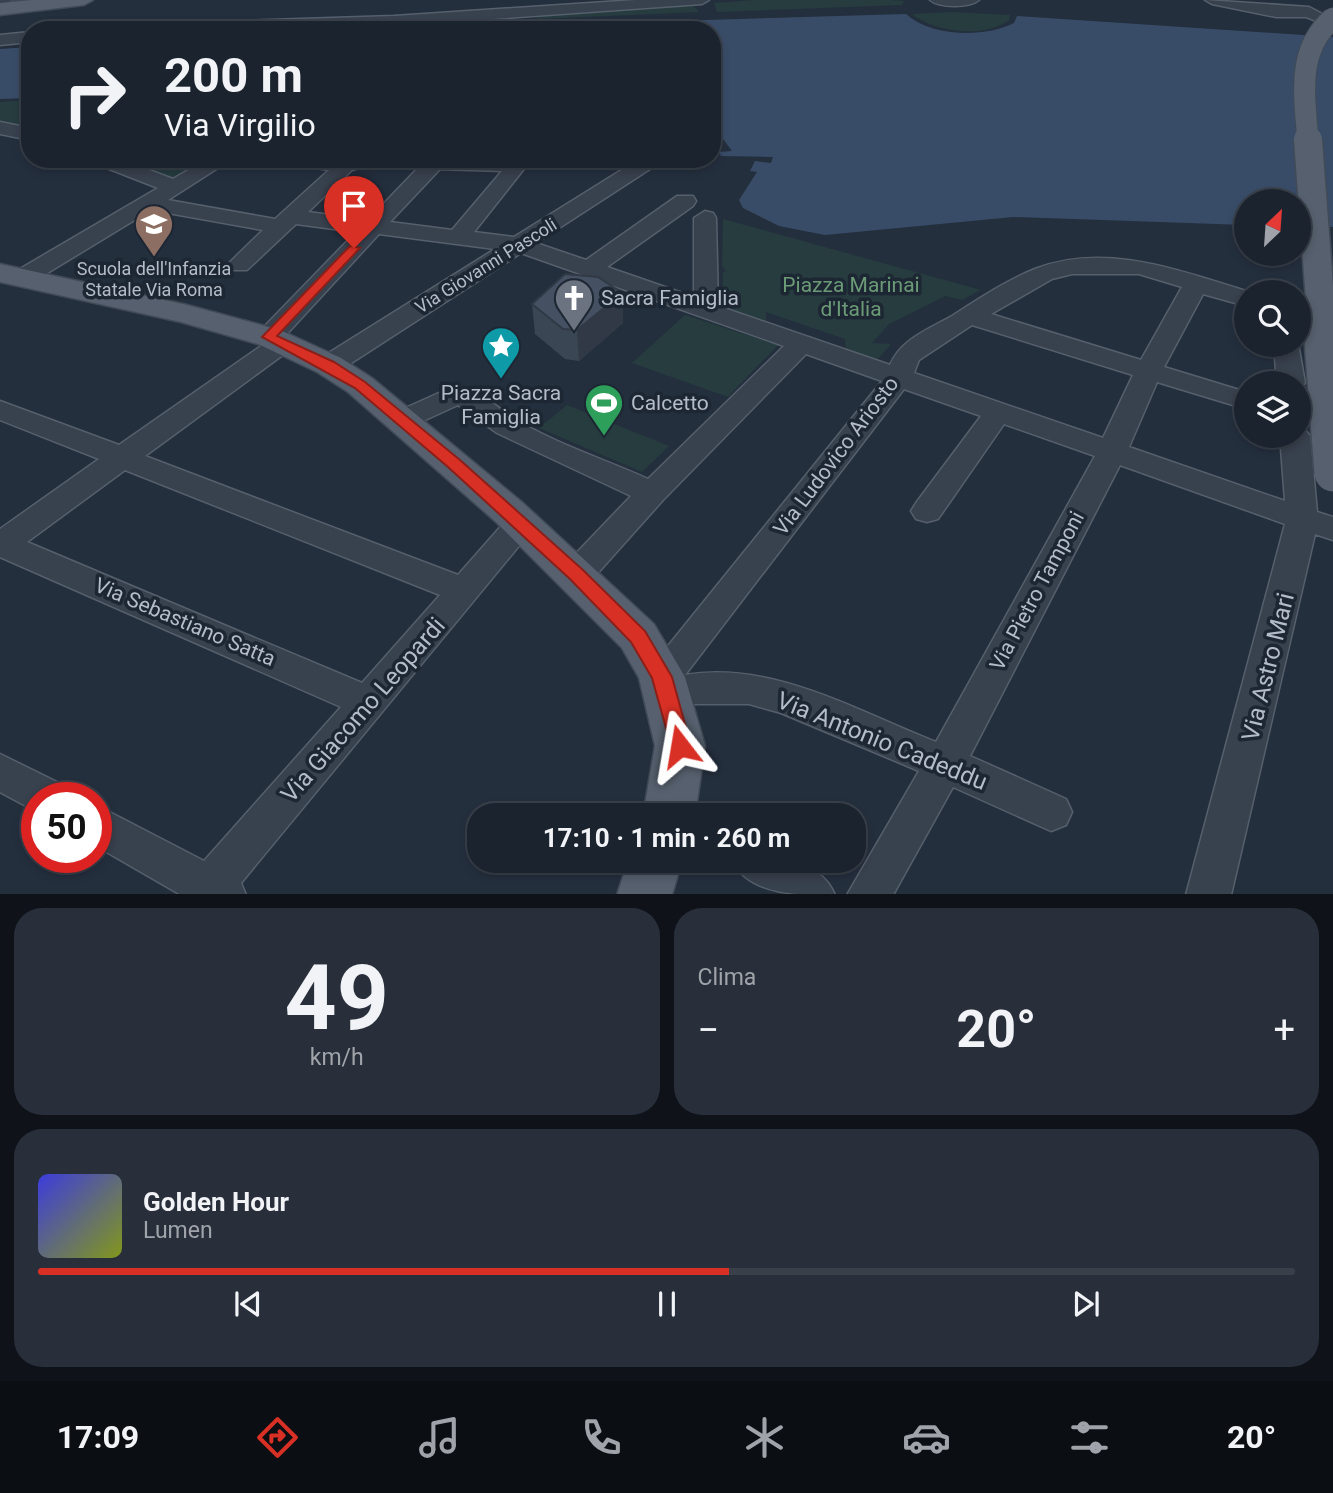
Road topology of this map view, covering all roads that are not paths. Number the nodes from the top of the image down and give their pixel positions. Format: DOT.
graph roads {
  1 [pos="5,0"];
  2 [pos="84,0"];
  3 [pos="702,0"];
  4 [pos="937,0"];
  5 [pos="972,0"];
  6 [pos="1212,0"];
  7 [pos="1323,0"];
  8 [pos="0,2"];
  9 [pos="650,2"];
  10 [pos="40,4"];
  11 [pos="536,6"];
  12 [pos="0,9"];
  13 [pos="1296,12"];
  14 [pos="0,14"];
  15 [pos="1329,18"];
  16 [pos="383,21"];
  17 [pos="21,37"];
  18 [pos="0,38"];
  19 [pos="0,128"];
  20 [pos="21,132"];
  21 [pos="125,168"];
  22 [pos="207,168"];
  23 [pos="343,168"];
  24 [pos="429,168"];
  25 [pos="515,168"];
  26 [pos="638,168"];
  27 [pos="175,187"];
  28 [pos="685,201"];
  29 [pos="148,203"];
  30 [pos="705,218"];
  31 [pos="287,222"];
  32 [pos="375,226"];
  33 [pos="459,236"];
  34 [pos="520,245"];
  35 [pos="239,265"];
  36 [pos="587,270"];
  37 [pos="11,276"];
  38 [pos="1196,282"];
  39 [pos="1234,295"];
  40 [pos="700,310"];
  41 [pos="967,315"];
  42 [pos="275,340"];
  43 [pos="801,344"];
  44 [pos="329,365"];
  45 [pos="1148,371"];
  46 [pos="898,379"];
  47 [pos="1234,397"];
  48 [pos="0,410"];
  49 [pos="998,413"];
  50 [pos="402,420"];
  51 [pos="1298,448"];
  52 [pos="1112,452"];
  53 [pos="120,458"];
  54 [pos="1333,473"];
  55 [pos="652,493"];
  56 [pos="927,511"];
  57 [pos="521,524"];
  58 [pos="1317,524"];
  59 [pos="1,544"];
  60 [pos="576,575"];
  61 [pos="464,591"];
  62 [pos="664,685"];
  63 [pos="368,702"];
  64 [pos="945,764"];
  65 [pos="0,771"];
  66 [pos="21,783"];
  67 [pos="671,803"];
  68 [pos="1051,812"];
  69 [pos="112,833"];
  70 [pos="651,873"];
  71 [pos="775,873"];
  72 [pos="213,892"];
  73 [pos="644,894"];
  74 [pos="813,894"];
  75 [pos="869,894"];
  76 [pos="1208,894"];
  1 -- 8 [label="street"];
  2 -- 10 [label="main road"];
  3 -- 9 [label="street"];
  4 -- 5 [label="street"];
  6 -- 13 [label="street"];
  7 -- 13 [label="street"];
  9 -- 11 [label="street"];
  10 -- 12 [label="main road"];
  10 -- 14 [label="main road"];
  11 -- 16 [label="street"];
  13 -- 15 [label="street"];
  15 -- 54 [label="main road, bridge"];
  17 -- 18 [label="street"];
  19 -- 20 [label="street"];
  21 -- 27 [label="street"];
  22 -- 27 [label="street"];
  23 -- 31 [label="street"];
  24 -- 32 [label="street"];
  25 -- 33 [label="street"];
  26 -- 34 [label="street, Via Giovanni Pascoli"];
  27 -- 29 [label="street"];
  28 -- 36 [label="street"];
  29 -- 31 [label="street"];
  29 -- 37 [label="street"];
  30 -- 40 [label="street"];
  31 -- 32 [label="street"];
  31 -- 35 [label="street"];
  32 -- 33 [label="street"];
  32 -- 42 [label="street"];
  33 -- 34 [label="street"];
  34 -- 36 [label="street"];
  34 -- 44 [label="street, Via Giovanni Pascoli"];
  36 -- 40 [label="street"];
  37 -- 42 [label="main road"];
  38 -- 39 [label="street, Via Ludovico Ariosto"];
  38 -- 41 [label="street, Via Ludovico Ariosto"];
  38 -- 45 [label="street, Via Pietro Tamponi"];
  40 -- 43 [label="street"];
  41 -- 45 [label="street"];
  41 -- 46 [label="street, Via Ludovico Ariosto"];
  42 -- 44 [label="main road"];
  42 -- 53 [label="street"];
  43 -- 46 [label="street"];
  43 -- 55 [label="street"];
  44 -- 50 [label="main road"];
  45 -- 47 [label="street"];
  45 -- 52 [label="street, Via Pietro Tamponi"];
  46 -- 49 [label="street"];
  46 -- 62 [label="street, Via Ludovico Ariosto"];
  48 -- 53 [label="street"];
  49 -- 52 [label="street"];
  49 -- 56 [label="street"];
  50 -- 55 [label="street"];
  50 -- 57 [label="main road"];
  51 -- 58 [label="street, Via Astro Mari"];
  52 -- 58 [label="street"];
  52 -- 64 [label="street, Via Pietro Tamponi"];
  53 -- 59 [label="street"];
  53 -- 61 [label="street"];
  55 -- 60 [label="street"];
  57 -- 60 [label="main road"];
  57 -- 61 [label="street, Via Giacomo Leopardi"];
  58 -- 76 [label="street, Via Astro Mari"];
  59 -- 63 [label="street, Via Sebastiano Satta"];
  60 -- 62 [label="main road"];
  61 -- 63 [label="street, Via Giacomo Leopardi"];
  62 -- 64 [label="street, Via Antonio Cadeddu"];
  62 -- 67 [label="main road"];
  63 -- 72 [label="street, Via Giacomo Leopardi"];
  64 -- 68 [label="street, Via Antonio Cadeddu"];
  64 -- 75 [label="street, Via Pietro Tamponi"];
  65 -- 66 [label="street"];
  69 -- 72 [label="street"];
  70 -- 73 [label="main road"];
  71 -- 74 [label="street"];
}
